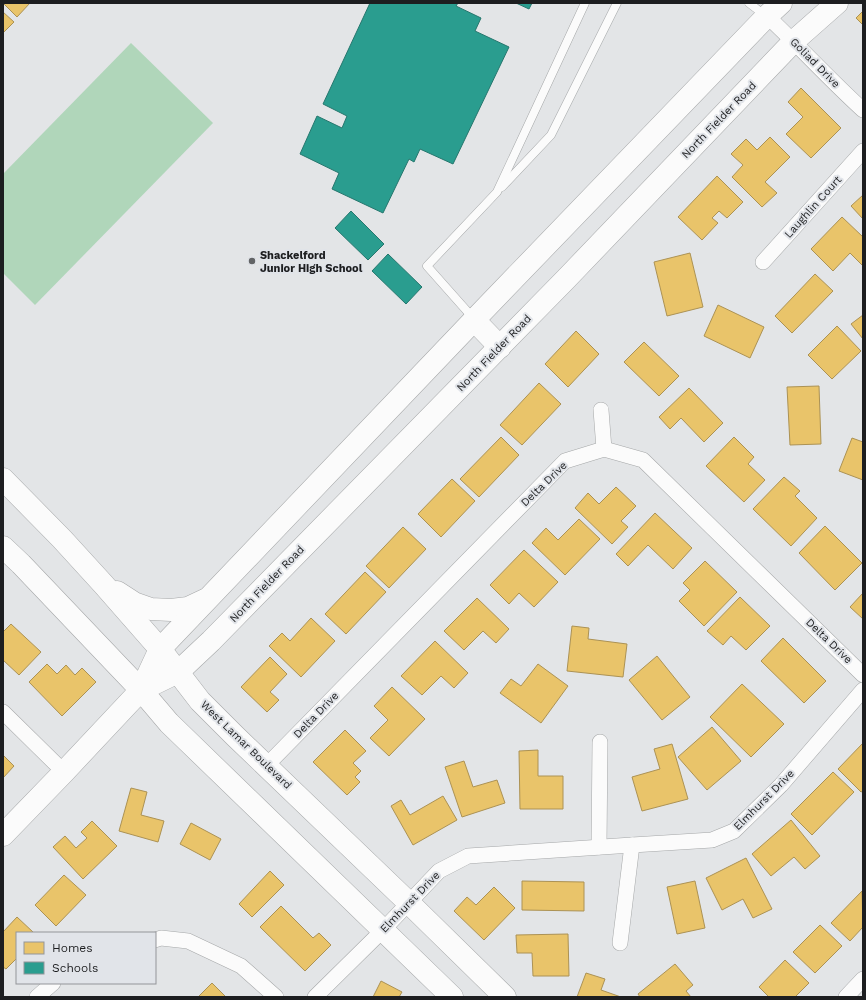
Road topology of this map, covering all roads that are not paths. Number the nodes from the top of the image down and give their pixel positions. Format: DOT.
graph roads {
  1 [pos="585,3"];
  2 [pos="616,3"];
  3 [pos="749,3"];
  4 [pos="837,3"];
  5 [pos="774,10"];
  6 [pos="794,41"];
  7 [pos="863,110"];
  8 [pos="863,151"];
  9 [pos="497,192"];
  10 [pos="763,262"];
  11 [pos="474,320"];
  12 [pos="500,347"];
  13 [pos="601,410"];
  14 [pos="604,449"];
  15 [pos="3,479"];
  16 [pos="3,547"];
  17 [pos="104,584"];
  18 [pos="208,599"];
  19 [pos="160,649"];
  20 [pos="178,672"];
  21 [pos="863,675"];
  22 [pos="141,690"];
  23 [pos="863,690"];
  24 [pos="3,712"];
  25 [pos="600,742"];
  26 [pos="266,766"];
  27 [pos="64,772"];
  28 [pos="3,835"];
  29 [pos="632,845"];
  30 [pos="599,847"];
  31 [pos="409,903"];
  32 [pos="383,930"];
  33 [pos="156,940"];
  34 [pos="620,943"];
  35 [pos="863,980"];
  36 [pos="51,984"];
  37 [pos="37,997"];
  38 [pos="276,997"];
  39 [pos="315,997"];
  40 [pos="452,997"];
  41 [pos="505,997"];
  42 [pos="846,997"];
  1 -- 9 [label="lane"];
  2 -- 9 [label="lane"];
  3 -- 5 [label="lane"];
  4 -- 6 [label="main road, North Fielder Road"];
  5 -- 6 [label="street, Goliad Drive"];
  5 -- 11 [label="main road, North Fielder Road"];
  6 -- 7 [label="street, Goliad Drive"];
  6 -- 12 [label="main road, North Fielder Road"];
  8 -- 10 [label="street, Laughlin Court"];
  9 -- 11 [label="lane"];
  11 -- 12 [label="main road"];
  11 -- 18 [label="main road, North Fielder Road"];
  12 -- 20 [label="main road, North Fielder Road"];
  13 -- 14 [label="street"];
  14 -- 21 [label="street, Delta Drive"];
  14 -- 26 [label="street, Delta Drive"];
  15 -- 17 [label="main road, West Lamar Boulevard"];
  16 -- 22 [label="main road"];
  17 -- 18 [label="main road"];
  17 -- 19 [label="main road, West Lamar Boulevard"];
  18 -- 19 [label="main road, North Fielder Road"];
  19 -- 20 [label="main road, West Lamar Boulevard"];
  19 -- 22 [label="main road, North Fielder Road"];
  20 -- 22 [label="main road, North Fielder Road"];
  20 -- 26 [label="main road, West Lamar Boulevard"];
  22 -- 27 [label="main road, North Fielder Road"];
  22 -- 32 [label="main road"];
  23 -- 29 [label="street, Elmhurst Drive"];
  24 -- 27 [label="street"];
  25 -- 30 [label="street"];
  26 -- 31 [label="main road, West Lamar Boulevard"];
  27 -- 28 [label="main road, North Fielder Road"];
  29 -- 30 [label="street, Elmhurst Drive"];
  29 -- 34 [label="street"];
  30 -- 31 [label="street, Elmhurst Drive"];
  31 -- 32 [label="street, Elmhurst Drive"];
  31 -- 41 [label="main road, West Lamar Boulevard"];
  32 -- 39 [label="street, Elmhurst Drive"];
  32 -- 40 [label="main road"];
  33 -- 38 [label="street"];
  35 -- 42 [label="street"];
  36 -- 37 [label="street"];
}
